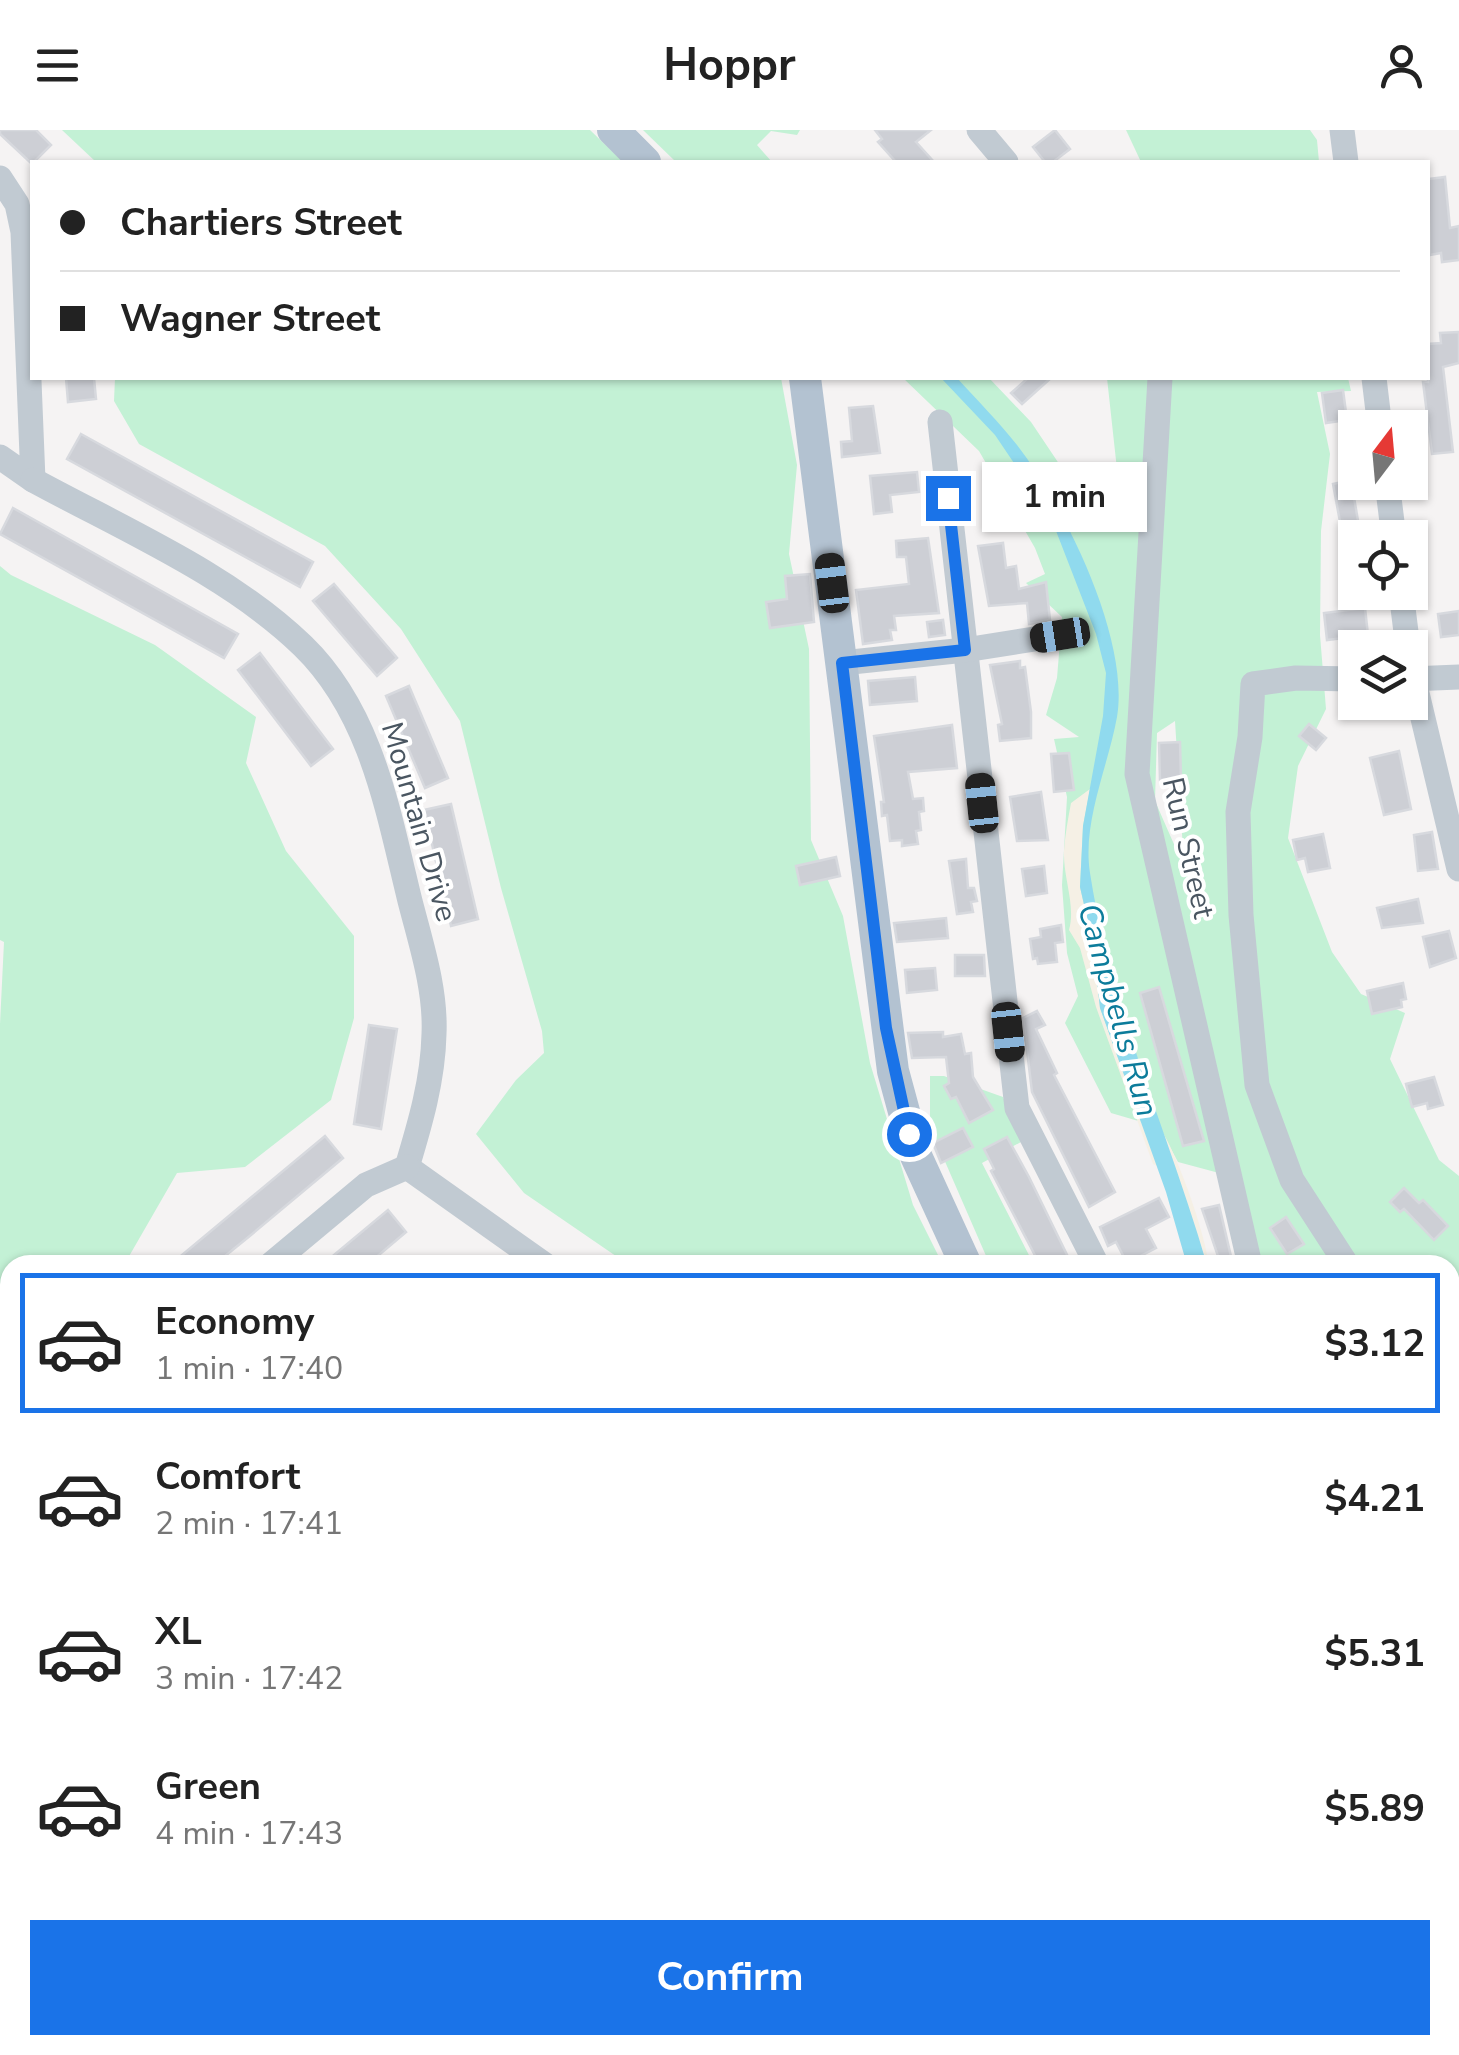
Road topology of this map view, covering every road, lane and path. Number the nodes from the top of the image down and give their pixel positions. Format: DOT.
graph roads {
  1 [pos="613,130"];
  2 [pos="978,130"];
  3 [pos="1342,130"];
  4 [pos="642,160"];
  5 [pos="1004,160"];
  6 [pos="1346,160"];
  7 [pos="0,178"];
  8 [pos="805,380"];
  9 [pos="1160,380"];
  10 [pos="1374,380"];
  11 [pos="1378,410"];
  12 [pos="940,422"];
  13 [pos="0,458"];
  14 [pos="34,480"];
  15 [pos="1060,635"];
  16 [pos="965,650"];
  17 [pos="842,663"];
  18 [pos="1428,675"];
  19 [pos="1459,677"];
  20 [pos="1338,679"];
  21 [pos="1422,720"];
  22 [pos="1459,869"];
  23 [pos="407,1167"];
  24 [pos="282,1255"];
  25 [pos="531,1255"];
  26 [pos="961,1255"];
  27 [pos="1093,1255"];
  28 [pos="1248,1255"];
  29 [pos="1341,1255"];
  1 -- 4 [label="main road"];
  2 -- 5 [label="street"];
  3 -- 6 [label="street"];
  7 -- 14 [label="street"];
  8 -- 17 [label="main road"];
  9 -- 28 [label="street, Run Street"];
  10 -- 11 [label="street"];
  12 -- 16 [label="street"];
  13 -- 14 [label="street, Mountain Drive"];
  14 -- 23 [label="street, Mountain Drive"];
  15 -- 16 [label="street"];
  16 -- 17 [label="street"];
  16 -- 27 [label="street"];
  17 -- 26 [label="main road"];
  18 -- 19 [label="street"];
  20 -- 29 [label="street"];
  21 -- 22 [label="street"];
  23 -- 24 [label="street"];
  23 -- 25 [label="street"];
}
